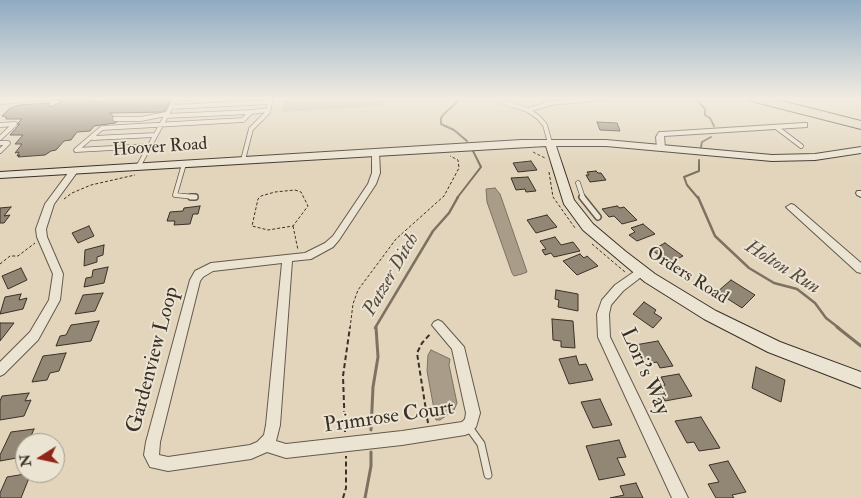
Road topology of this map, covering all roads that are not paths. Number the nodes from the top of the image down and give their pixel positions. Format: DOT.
graph roads {
  1 [pos="162,121"];
  2 [pos="222,121"];
  3 [pos="258,121"];
  4 [pos="542,121"];
  5 [pos="846,121"];
  6 [pos="0,124"];
  7 [pos="804,124"];
  8 [pos="160,125"];
  9 [pos="861,125"];
  10 [pos="776,127"];
  11 [pos="3,133"];
  12 [pos="155,135"];
  13 [pos="0,138"];
  14 [pos="90,138"];
  15 [pos="0,143"];
  16 [pos="149,146"];
  17 [pos="801,146"];
  18 [pos="661,148"];
  19 [pos="861,150"];
  20 [pos="0,151"];
  21 [pos="550,151"];
  22 [pos="375,152"];
  23 [pos="243,160"];
  24 [pos="184,164"];
  25 [pos="74,171"];
  26 [pos="136,171"];
  27 [pos="0,175"];
  28 [pos="578,183"];
  29 [pos="195,197"];
  30 [pos="587,204"];
  31 [pos="571,207"];
  32 [pos="791,207"];
  33 [pos="598,217"];
  34 [pos="292,258"];
  35 [pos="861,270"];
  36 [pos="637,274"];
  37 [pos="438,325"];
  38 [pos="0,370"];
  39 [pos="861,380"];
  40 [pos="468,426"];
  41 [pos="266,443"];
  42 [pos="488,475"];
  43 [pos="680,498"];
  1 -- 8 [label="lane"];
  2 -- 8 [label="lane"];
  3 -- 23 [label="lane"];
  4 -- 21 [label="lane"];
  5 -- 9 [label="highway"];
  6 -- 11 [label="lane"];
  7 -- 10 [label="street"];
  8 -- 12 [label="lane"];
  8 -- 14 [label="lane"];
  10 -- 17 [label="lane"];
  10 -- 18 [label="street"];
  11 -- 13 [label="lane"];
  12 -- 14 [label="lane"];
  12 -- 16 [label="lane"];
  14 -- 16 [label="lane"];
  15 -- 20 [label="lane"];
  16 -- 26 [label="lane"];
  18 -- 19 [label="main road, Hoover Road"];
  18 -- 21 [label="main road, Hoover Road"];
  21 -- 22 [label="main road, Hoover Road"];
  21 -- 31 [label="main road, Orders Road"];
  22 -- 23 [label="main road, Hoover Road"];
  22 -- 34 [label="street"];
  23 -- 24 [label="main road, Hoover Road"];
  24 -- 26 [label="main road, Hoover Road"];
  24 -- 29 [label="lane"];
  25 -- 26 [label="main road, Hoover Road"];
  25 -- 27 [label="main road, Hoover Road"];
  25 -- 38 [label="street"];
  28 -- 30 [label="lane"];
  30 -- 31 [label="lane"];
  30 -- 33 [label="lane"];
  31 -- 36 [label="main road, Orders Road"];
  32 -- 35 [label="street"];
  34 -- 41 [label="street"];
  34 -- 41 [label="street, Gardenview Loop"];
  36 -- 39 [label="main road, Orders Road"];
  36 -- 43 [label="street, Lori's Way"];
  37 -- 40 [label="street, Primrose Court"];
  40 -- 41 [label="street, Primrose Court"];
  40 -- 42 [label="lane"];
}
